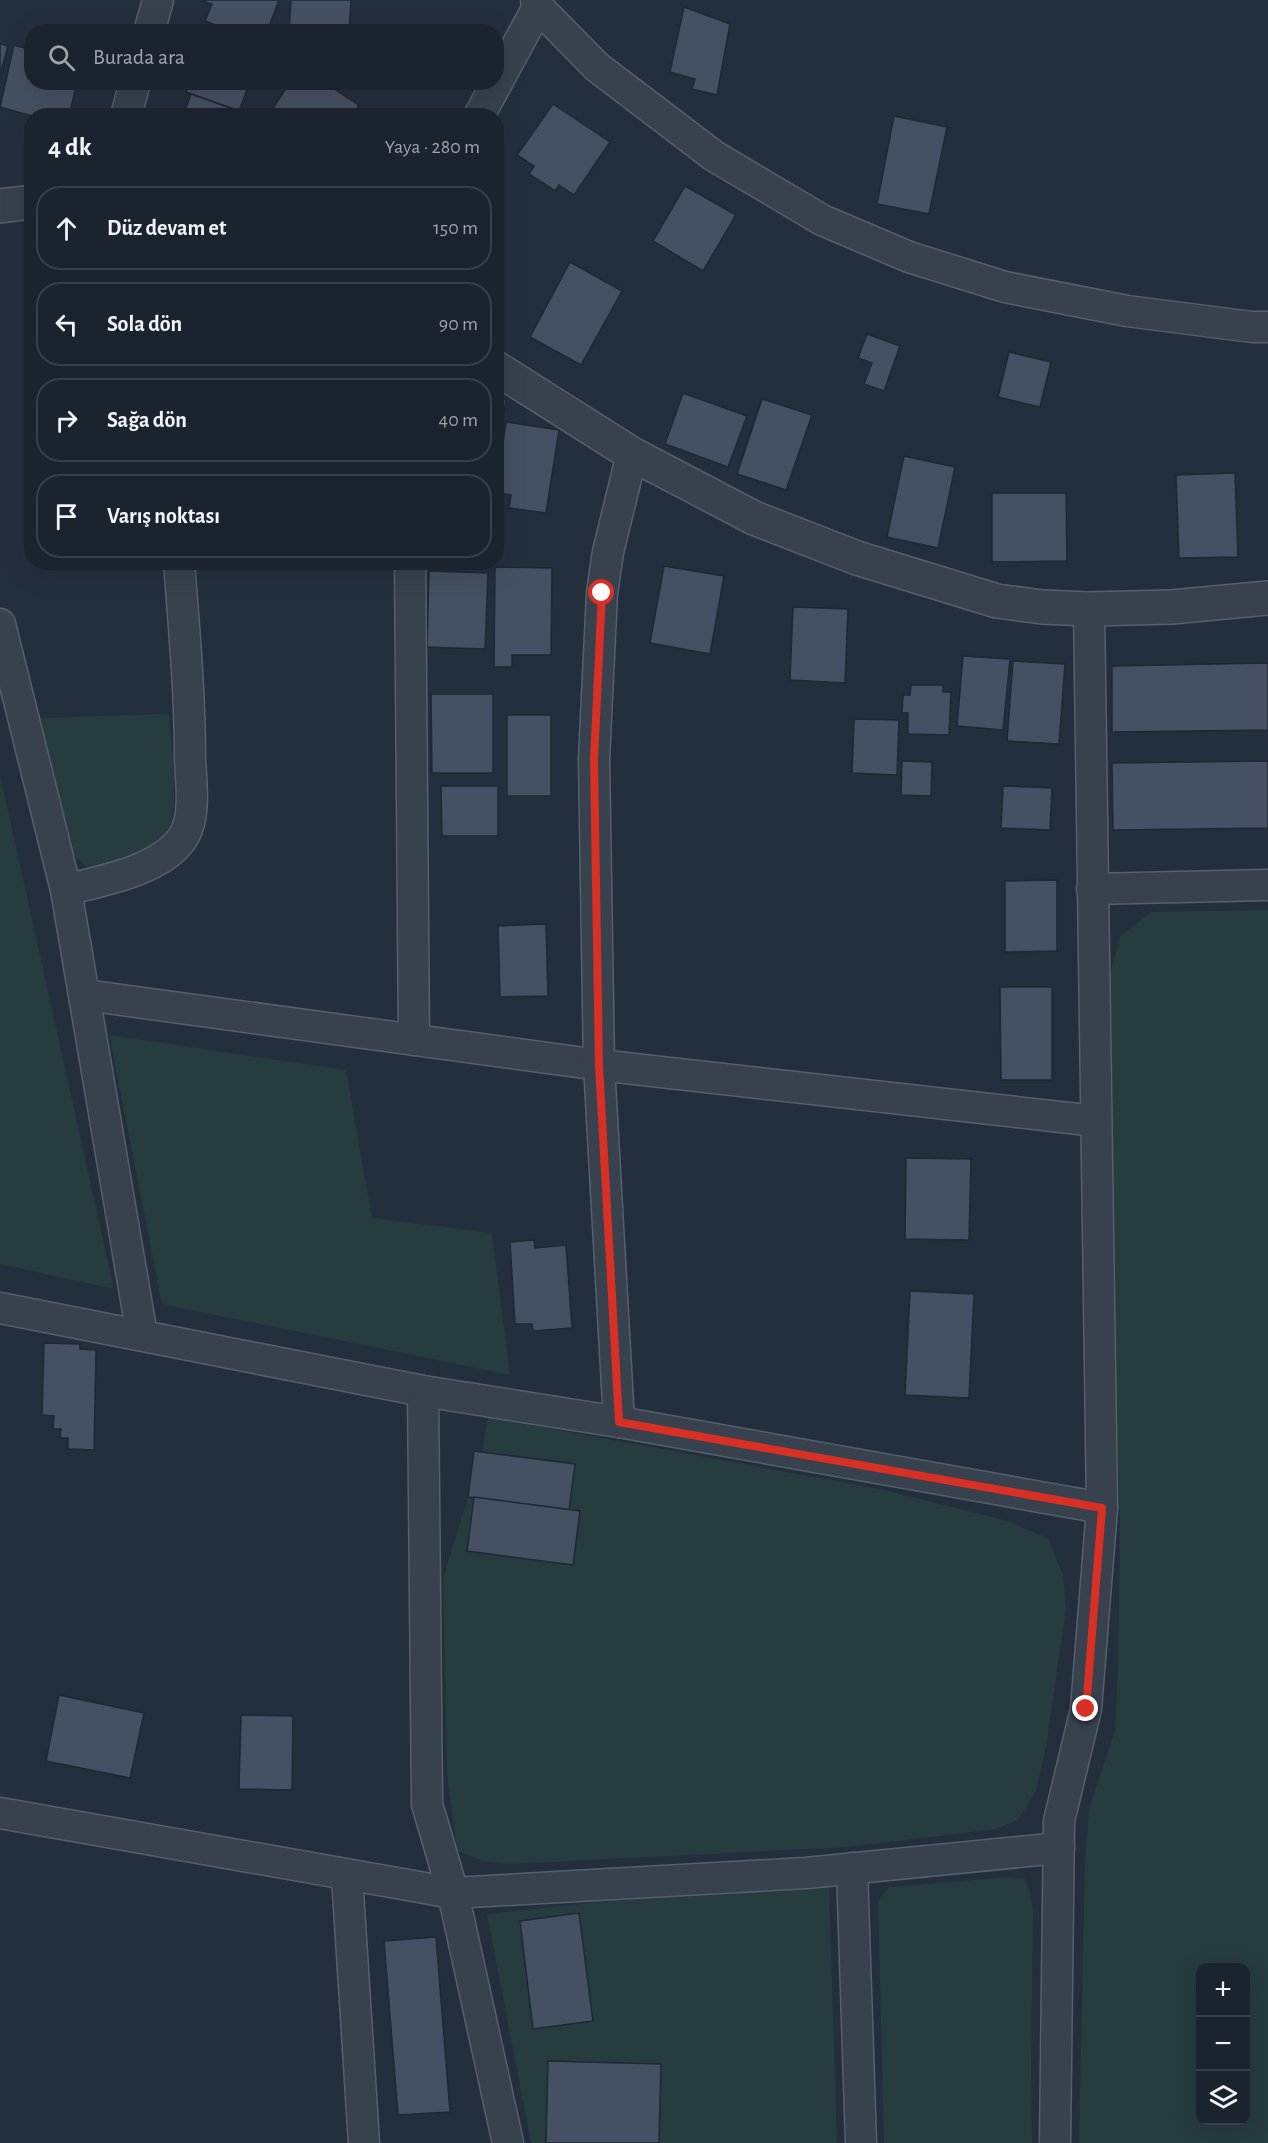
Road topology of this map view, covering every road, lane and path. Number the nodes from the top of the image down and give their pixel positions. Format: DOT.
graph roads {
  1 [pos="158,0"];
  2 [pos="537,3"];
  3 [pos="151,24"];
  4 [pos="504,67"];
  5 [pos="133,90"];
  6 [pos="492,90"];
  7 [pos="128,108"];
  8 [pos="483,108"];
  9 [pos="24,203"];
  10 [pos="0,206"];
  11 [pos="1268,327"];
  12 [pos="504,373"];
  13 [pos="632,454"];
  14 [pos="180,570"];
  15 [pos="410,570"];
  16 [pos="1268,598"];
  17 [pos="1089,609"];
  18 [pos="0,624"];
  19 [pos="1268,885"];
  20 [pos="1092,889"];
  21 [pos="66,890"];
  22 [pos="85,995"];
  23 [pos="414,1040"];
  24 [pos="599,1065"];
  25 [pos="1096,1121"];
  26 [pos="0,1308"];
  27 [pos="142,1335"];
  28 [pos="423,1391"];
  29 [pos="619,1422"];
  30 [pos="1102,1508"];
  31 [pos="0,1813"];
  32 [pos="1059,1848"];
  33 [pos="852,1868"];
  34 [pos="347,1876"];
  35 [pos="453,1893"];
  36 [pos="364,2143"];
  37 [pos="508,2143"];
  38 [pos="861,2143"];
  39 [pos="1055,2143"];
  1 -- 3 [label="street"];
  2 -- 4 [label="street"];
  2 -- 11 [label="street"];
  5 -- 7 [label="street"];
  6 -- 8 [label="street"];
  9 -- 10 [label="street"];
  12 -- 13 [label="street"];
  13 -- 17 [label="street"];
  13 -- 24 [label="street"];
  14 -- 21 [label="street"];
  15 -- 23 [label="street"];
  16 -- 17 [label="street"];
  17 -- 20 [label="street"];
  18 -- 21 [label="street"];
  19 -- 20 [label="street"];
  20 -- 25 [label="street"];
  21 -- 22 [label="street"];
  22 -- 23 [label="street"];
  22 -- 27 [label="street"];
  23 -- 24 [label="street"];
  24 -- 25 [label="street"];
  24 -- 29 [label="street"];
  25 -- 30 [label="street"];
  26 -- 27 [label="street"];
  27 -- 28 [label="street"];
  28 -- 29 [label="street"];
  28 -- 35 [label="street"];
  29 -- 30 [label="street"];
  30 -- 32 [label="street"];
  31 -- 34 [label="street"];
  32 -- 33 [label="street"];
  32 -- 39 [label="street"];
  33 -- 35 [label="street"];
  33 -- 38 [label="street"];
  34 -- 35 [label="street"];
  34 -- 36 [label="street"];
  35 -- 37 [label="street"];
}
